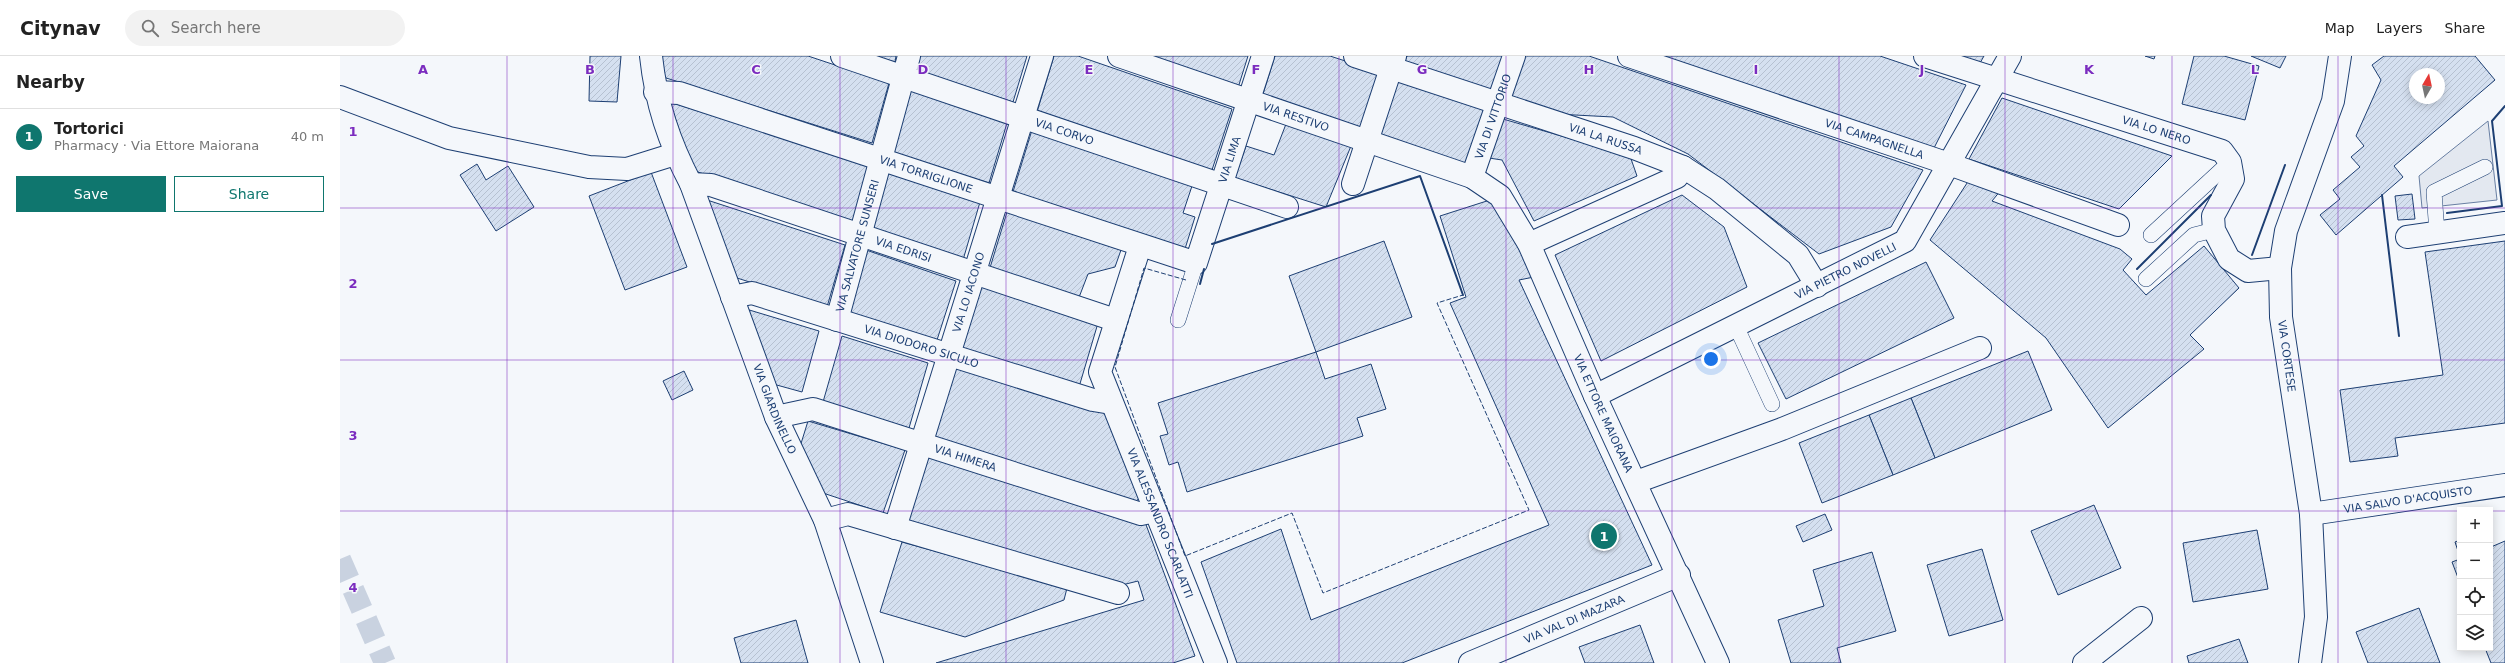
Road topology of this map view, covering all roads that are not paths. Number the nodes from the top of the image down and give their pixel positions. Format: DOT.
graph roads {
  1 [pos="651,56"];
  2 [pos="842,56"];
  3 [pos="909,56"];
  4 [pos="1042,56"];
  5 [pos="1119,56"];
  6 [pos="1263,56"];
  7 [pos="1355,56"];
  8 [pos="1514,56"];
  9 [pos="1629,56"];
  10 [pos="1925,56"];
  11 [pos="2010,56"];
  12 [pos="2340,56"];
  13 [pos="1393,62"];
  14 [pos="903,77"];
  15 [pos="1997,80"];
  16 [pos="655,92"];
  17 [pos="340,97"];
  18 [pos="1248,100"];
  19 [pos="1497,103"];
  20 [pos="1023,118"];
  21 [pos="1367,141"];
  22 [pos="676,154"];
  23 [pos="882,158"];
  24 [pos="2230,162"];
  25 [pos="1949,164"];
  26 [pos="1683,167"];
  27 [pos="2485,167"];
  28 [pos="1472,177"];
  29 [pos="691,184"];
  30 [pos="1353,184"];
  31 [pos="1221,185"];
  32 [pos="998,198"];
  33 [pos="1287,207"];
  34 [pos="2505,223"];
  35 [pos="2118,225"];
  36 [pos="2214,230"];
  37 [pos="2437,233"];
  38 [pos="860,235"];
  39 [pos="2151,235"];
  40 [pos="2407,237"];
  41 [pos="1529,244"];
  42 [pos="1140,246"];
  43 [pos="1196,263"];
  44 [pos="2280,268"];
  45 [pos="974,273"];
  46 [pos="2146,278"];
  47 [pos="1817,286"];
  48 [pos="732,297"];
  49 [pos="837,320"];
  50 [pos="1115,320"];
  51 [pos="1178,320"];
  52 [pos="1736,326"];
  53 [pos="1980,348"];
  54 [pos="949,355"];
  55 [pos="1595,396"];
  56 [pos="1111,403"];
  57 [pos="1772,404"];
  58 [pos="776,417"];
  59 [pos="921,443"];
  60 [pos="1636,482"];
  61 [pos="2505,485"];
  62 [pos="1155,510"];
  63 [pos="2311,514"];
  64 [pos="825,520"];
  65 [pos="895,528"];
  66 [pos="1679,575"];
  67 [pos="1118,593"];
  68 [pos="2141,618"];
  69 [pos="872,663"];
  70 [pos="1216,663"];
  71 [pos="1470,663"];
  72 [pos="1718,663"];
  73 [pos="2084,663"];
  74 [pos="2310,663"];
  1 -- 16 [label="street, VIA GIARDINELLO"];
  2 -- 14 [label="street, VIA CORVO"];
  3 -- 14 [label="street, VIA SALVATORE SUNSERI"];
  4 -- 20 [label="street, VIA LO IACONO"];
  5 -- 18 [label="street, VIA RESTIVO"];
  6 -- 18 [label="street, VIA LIMA"];
  7 -- 13 [label="street, VIA LA RUSSA"];
  8 -- 19 [label="street, VIA DI VITTORIO"];
  9 -- 25 [label="street, VIA CAMPAGNELLA"];
  10 -- 15 [label="street, VIA LO NERO"];
  11 -- 15 [label="street, VIA PIETRO NOVELLI"];
  12 -- 44 [label="street, VIA CORTESE"];
  13 -- 19 [label="street, VIA LA RUSSA"];
  13 -- 21 [label="street"];
  14 -- 20 [label="street, VIA CORVO"];
  14 -- 23 [label="street, VIA SALVATORE SUNSERI"];
  15 -- 24 [label="street, VIA LO NERO"];
  15 -- 25 [label="street, VIA PIETRO NOVELLI"];
  16 -- 22 [label="street, VIA GIARDINELLO"];
  16 -- 23 [label="street, VIA TORRIGLIONE"];
  17 -- 22 [label="street"];
  18 -- 21 [label="street, VIA RESTIVO"];
  18 -- 31 [label="street, VIA LIMA"];
  19 -- 26 [label="street, VIA LA RUSSA"];
  19 -- 28 [label="street, VIA DI VITTORIO"];
  20 -- 31 [label="street, VIA CORVO"];
  20 -- 32 [label="street, VIA LO IACONO"];
  21 -- 28 [label="street, VIA RESTIVO"];
  21 -- 30 [label="street"];
  22 -- 29 [label="street, VIA GIARDINELLO"];
  23 -- 32 [label="street, VIA TORRIGLIONE"];
  23 -- 38 [label="street, VIA SALVATORE SUNSERI"];
  24 -- 36 [label="street"];
  24 -- 39 [label="lane"];
  25 -- 35 [label="street, VIA CAMPAGNELLA"];
  25 -- 47 [label="street, VIA PIETRO NOVELLI"];
  26 -- 41 [label="street"];
  26 -- 47 [label="street, VIA LA RUSSA"];
  27 -- 37 [label="lane"];
  28 -- 41 [label="street, VIA ETTORE MAIORANA"];
  29 -- 38 [label="street, VIA EDRISI"];
  29 -- 48 [label="street, VIA GIARDINELLO"];
  31 -- 33 [label="street, VIA CORVO"];
  31 -- 43 [label="street, VIA LIMA"];
  32 -- 42 [label="street, VIA TORRIGLIONE"];
  32 -- 45 [label="street, VIA LO IACONO"];
  34 -- 37 [label="street"];
  36 -- 44 [label="street"];
  36 -- 46 [label="lane"];
  37 -- 40 [label="street"];
  38 -- 45 [label="street, VIA EDRISI"];
  38 -- 49 [label="street, VIA SALVATORE SUNSERI"];
  41 -- 55 [label="street, VIA ETTORE MAIORANA"];
  42 -- 43 [label="street, VIA TORRIGLIONE"];
  42 -- 50 [label="street, VIA ALESSANDRO SCARLATTI"];
  43 -- 51 [label="lane"];
  44 -- 63 [label="street, VIA CORTESE"];
  45 -- 50 [label="street, VIA EDRISI"];
  45 -- 54 [label="street, VIA LO IACONO"];
  47 -- 52 [label="street, VIA PIETRO NOVELLI"];
  48 -- 49 [label="street, VIA DIODORO SICULO"];
  48 -- 58 [label="street, VIA GIARDINELLO"];
  49 -- 54 [label="street, VIA DIODORO SICULO"];
  50 -- 56 [label="street, VIA ALESSANDRO SCARLATTI"];
  52 -- 55 [label="street, VIA PIETRO NOVELLI"];
  52 -- 57 [label="lane"];
  53 -- 60 [label="street"];
  54 -- 56 [label="street, VIA DIODORO SICULO"];
  54 -- 59 [label="street, VIA LO IACONO"];
  55 -- 60 [label="street, VIA ETTORE MAIORANA"];
  56 -- 62 [label="street, VIA ALESSANDRO SCARLATTI"];
  58 -- 59 [label="street, VIA HIMERA"];
  58 -- 64 [label="street, VIA GIARDINELLO"];
  59 -- 62 [label="street, VIA HIMERA"];
  59 -- 65 [label="street, VIA LO IACONO"];
  60 -- 66 [label="street, VIA ETTORE MAIORANA"];
  61 -- 63 [label="street, VIA SALVO D'ACQUISTO"];
  62 -- 70 [label="street, VIA ALESSANDRO SCARLATTI"];
  63 -- 74 [label="street, VIA CORTESE"];
  64 -- 65 [label="street"];
  64 -- 69 [label="street, VIA GIARDINELLO"];
  65 -- 67 [label="street"];
  66 -- 71 [label="street, VIA VAL DI MAZARA"];
  66 -- 72 [label="street, VIA ETTORE MAIORANA"];
  68 -- 73 [label="street"];
}
